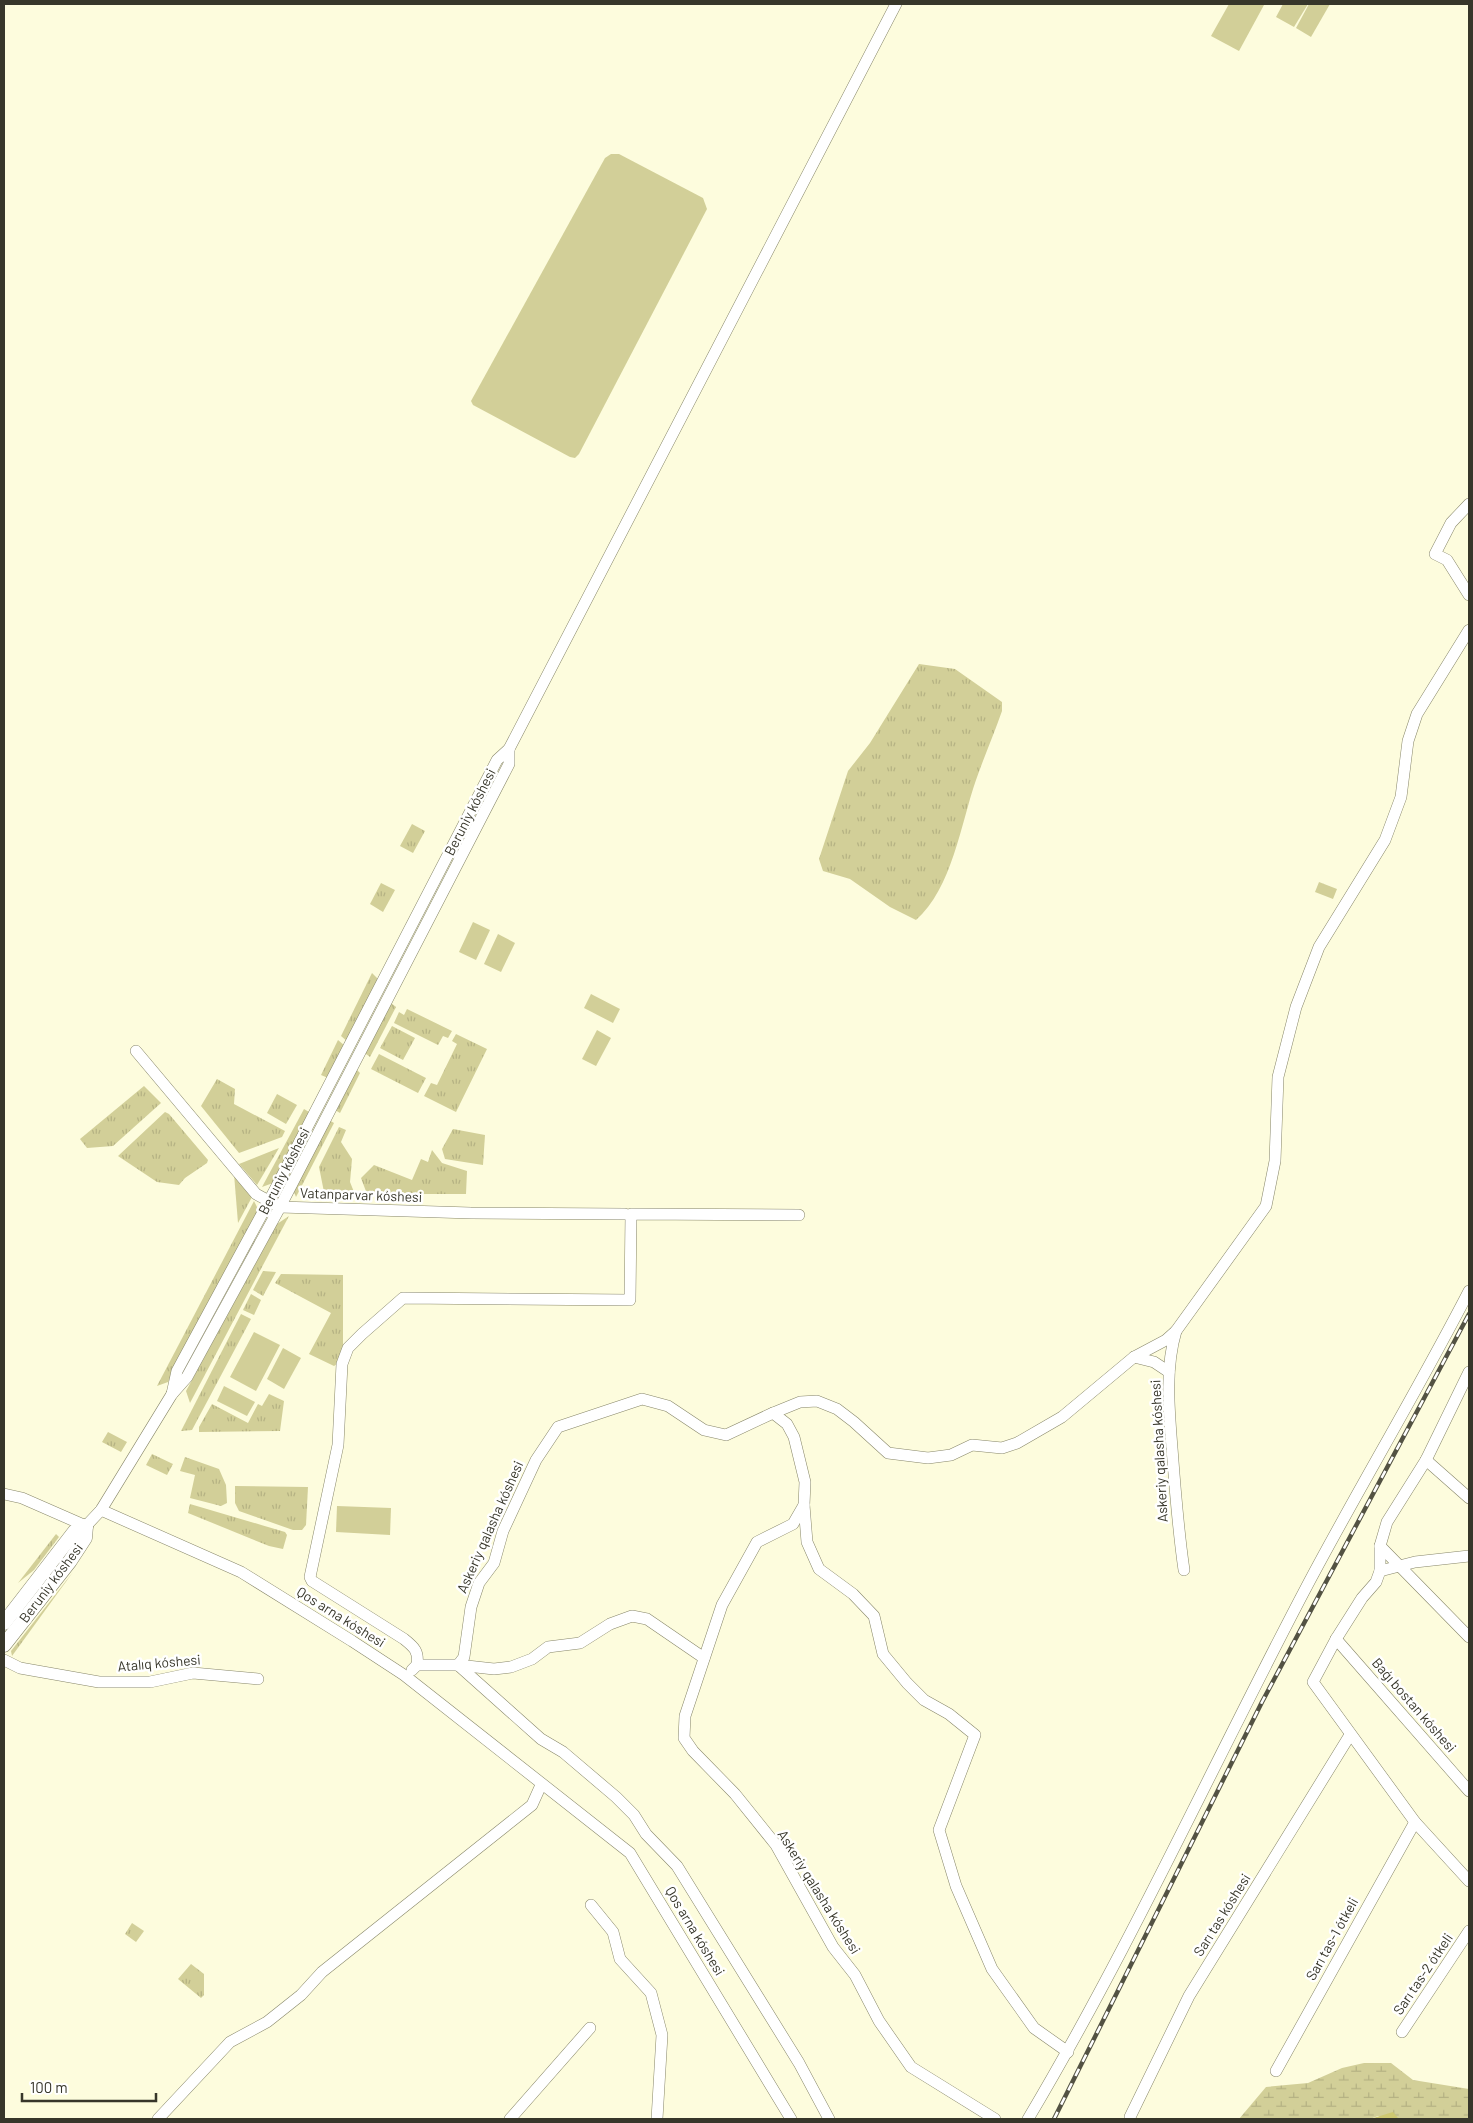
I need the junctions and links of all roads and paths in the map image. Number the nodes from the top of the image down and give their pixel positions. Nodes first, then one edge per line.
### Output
1 (896, 4) edge
2 (1469, 504) edge
3 (1469, 595) edge
4 (1469, 630) edge
5 (509, 749) junction
6 (432, 886) junction
7 (443, 891) junction
8 (136, 1051) dead end
9 (269, 1201) junction
10 (280, 1207) junction
11 (628, 1214) junction
12 (799, 1215) dead end
13 (1469, 1291) edge
14 (1176, 1331) junction
15 (1134, 1357) junction
16 (1170, 1372) junction
17 (1469, 1372) edge
18 (172, 1394) junction
19 (773, 1413) junction
20 (1426, 1460) junction
21 (4, 1494) edge
22 (1469, 1498) edge
23 (804, 1505) junction
24 (101, 1510) junction
25 (86, 1526) junction
26 (1380, 1546) junction
27 (1469, 1556) edge
28 (1398, 1566) junction
29 (1184, 1570) dead end
30 (1380, 1571) junction
31 (4, 1623) edge
32 (1469, 1637) edge
33 (1336, 1639) junction
34 (4, 1645) edge
35 (704, 1658) junction
36 (4, 1660) edge
37 (417, 1664) junction
38 (458, 1665) junction
39 (404, 1675) junction
40 (258, 1679) dead end
41 (1350, 1735) junction
42 (542, 1785) junction
43 (1469, 1791) edge
44 (1415, 1822) junction
45 (1469, 1881) edge
46 (591, 1905) dead end
47 (1469, 1931) edge
48 (590, 2028) dead end
49 (1402, 2032) dead end
50 (1068, 2052) junction
51 (1276, 2070) dead end
52 (1130, 2116) dead end
53 (158, 2119) edge
54 (510, 2119) edge
55 (657, 2119) edge
56 (791, 2119) edge
57 (829, 2119) edge
58 (995, 2119) edge
59 (1028, 2119) edge

1 - 5 street
2 - 3 street
4 - 14 street, Askeriy qalasha kóshesi
5 - 6 street, Beruniy kóshesi
5 - 7 street, Beruniy kóshesi
6 - 7 street
6 - 9 street, Beruniy kóshesi
7 - 10 street, Beruniy kóshesi
8 - 9 street, Vatanparvar kóshesi
9 - 10 street, Vatanparvar kóshesi
9 - 18 street, Beruniy kóshesi
10 - 11 street, Vatanparvar kóshesi
10 - 18 street, Beruniy kóshesi
11 - 12 street, Vatanparvar kóshesi
11 - 37 street
13 - 50 street
14 - 15 street, Askeriy qalasha kóshesi
14 - 16 street, Askeriy qalasha kóshesi
15 - 16 street
15 - 19 street, Askeriy qalasha kóshesi
16 - 29 street, Askeriy qalasha kóshesi
17 - 20 street
18 - 24 street
19 - 23 street
19 - 38 street, Askeriy qalasha kóshesi
20 - 22 street
20 - 26 street
21 - 25 street
23 - 35 street, Askeriy qalasha kóshesi
23 - 50 street
24 - 25 street
24 - 39 street, Qos arna kóshesi
25 - 31 street, Beruniy kóshesi
25 - 34 street, Beruniy kóshesi
26 - 28 street
26 - 30 street
27 - 28 street
28 - 30 street
28 - 32 street
30 - 33 street
33 - 41 street
33 - 43 street, Baǵı bostan kóshesi
35 - 38 street
35 - 58 street, Askeriy qalasha kóshesi
36 - 40 street, Atalıq kóshesi
37 - 38 street
37 - 39 street
38 - 57 street
39 - 42 street, Qos arna kóshesi
41 - 44 street
41 - 52 street, Sarı tas kóshesi
42 - 53 street
42 - 56 street, Qos arna kóshesi
44 - 45 street
44 - 51 street, Sarı tas-1 ótkeli
46 - 55 street
47 - 49 street, Sarı tas-2 ótkeli
48 - 54 street
50 - 59 street

